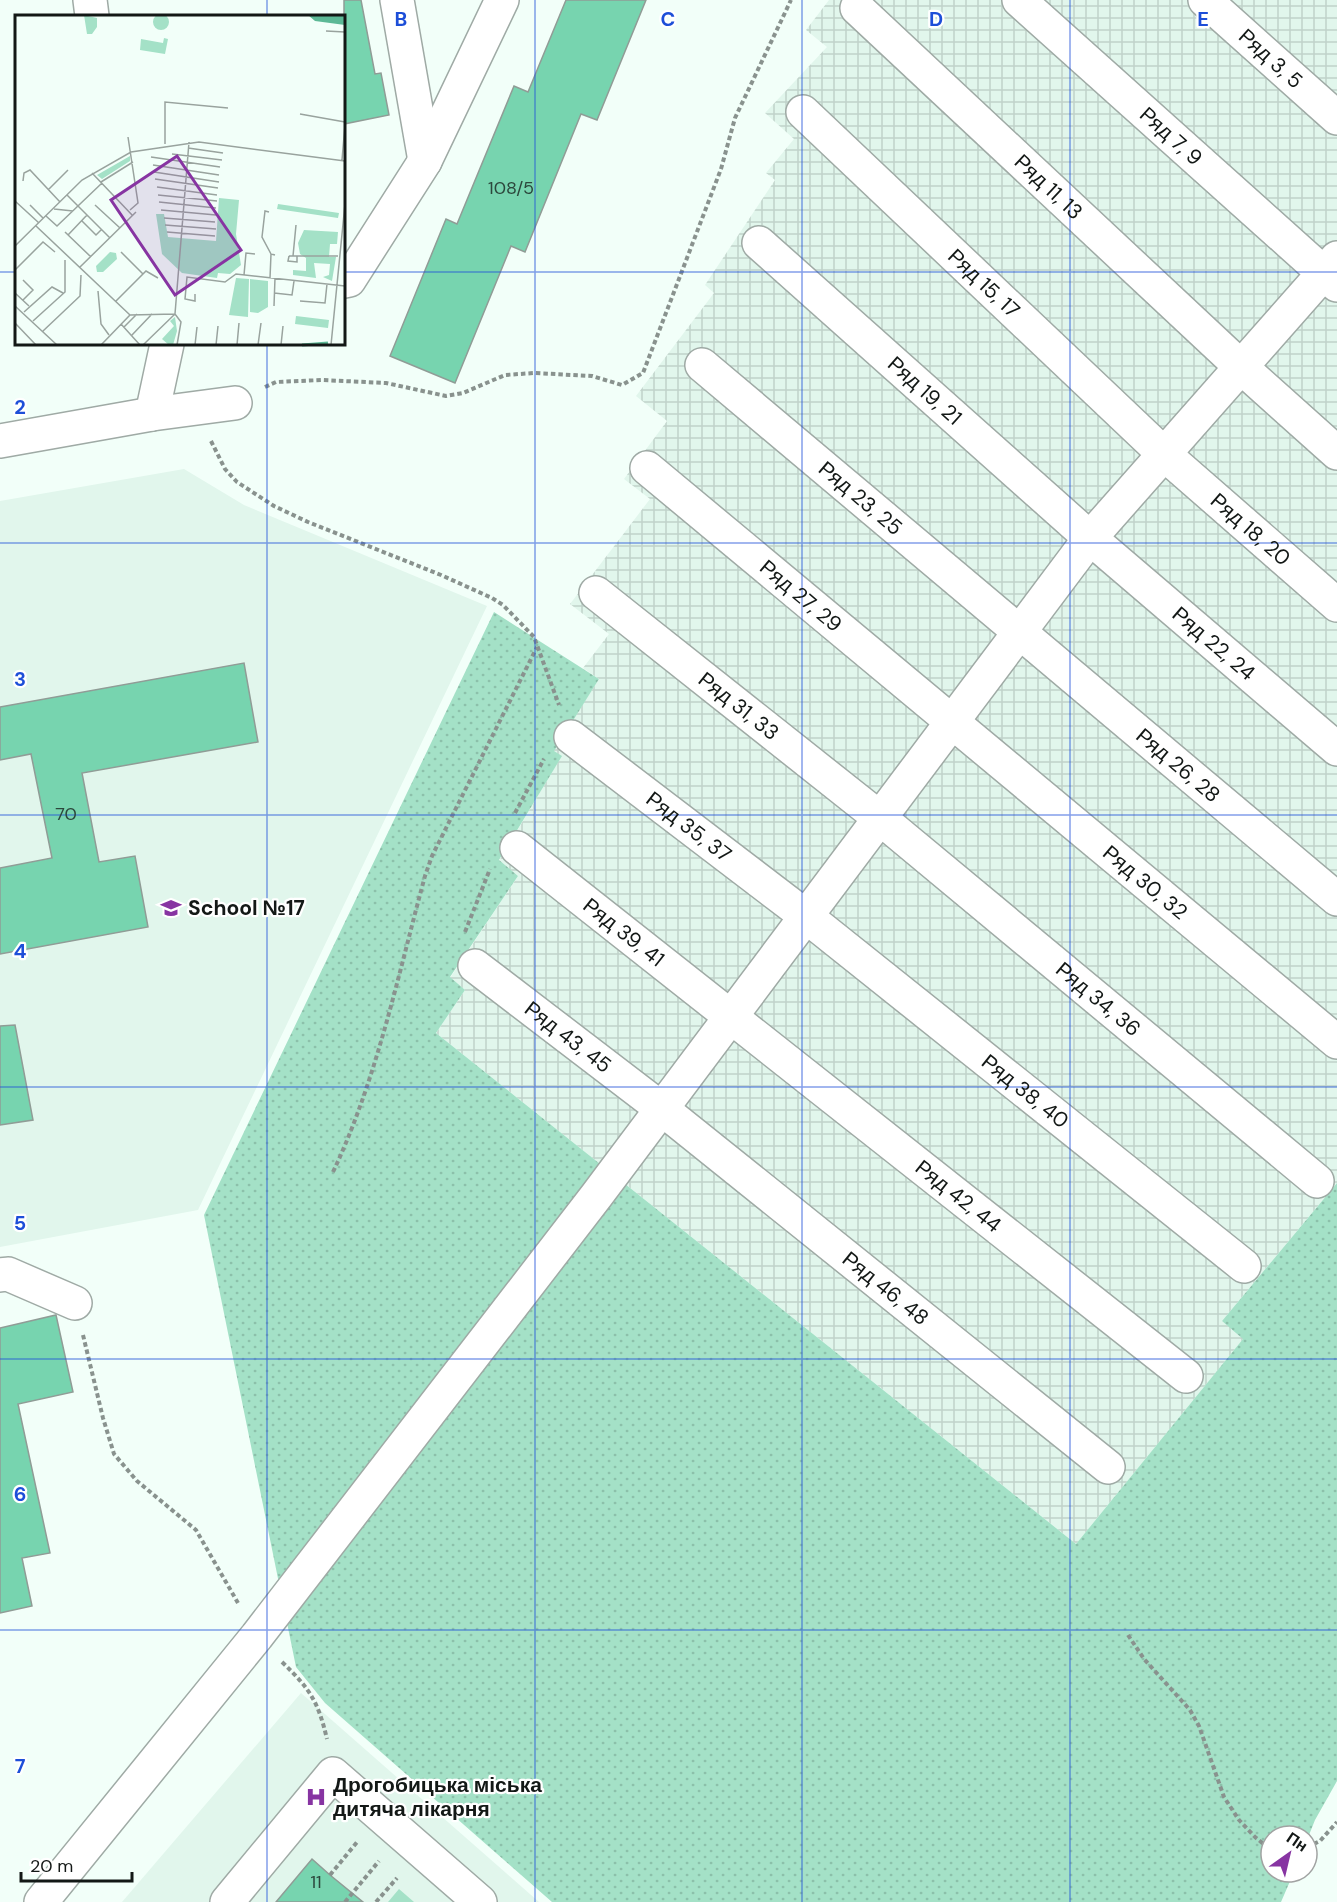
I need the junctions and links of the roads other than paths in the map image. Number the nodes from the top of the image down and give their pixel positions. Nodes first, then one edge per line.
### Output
1 (90, 0) edge
2 (397, 0) edge
3 (502, 0) edge
4 (1018, 0) edge
5 (1204, 0) edge
6 (857, 8) dead end
7 (93, 15) edge
8 (803, 112) dead end
9 (1337, 118) edge
10 (425, 161) junction
11 (759, 243) dead end
12 (1333, 272) edge
13 (345, 281) edge
14 (167, 345) edge
15 (702, 365) dead end
16 (1241, 367) junction
17 (235, 402) road end
18 (152, 414) junction
19 (0, 441) edge
20 (1337, 453) edge
21 (1164, 454) junction
22 (647, 468) dead end
23 (1090, 538) junction
24 (596, 593) dead end
25 (1337, 605) edge
26 (1020, 632) junction
27 (953, 722) junction
28 (571, 737) road end
29 (1337, 749) edge
30 (881, 819) junction
31 (517, 848) dead end
32 (1337, 899) edge
33 (807, 917) junction
34 (475, 966) dead end
35 (732, 1016) junction
36 (1337, 1042) edge
37 (662, 1109) junction
38 (1317, 1180) dead end
39 (1244, 1266) dead end
40 (0, 1275) edge
41 (75, 1303) road end
42 (1186, 1376) dead end
43 (1108, 1467) dead end
44 (41, 1902) edge
45 (227, 1902) edge
46 (480, 1902) edge

1 - 7 lane
2 - 10 lane
3 - 10 lane
4 - 12 lane, Ряд 7, 9
5 - 9 lane, Ряд 3, 5
6 - 16 lane, Ряд 11, 13
8 - 21 lane, Ряд 15, 17
10 - 13 lane
11 - 23 lane, Ряд 19, 21
12 - 16 lane
14 - 18 lane
15 - 26 lane, Ряд 23, 25
16 - 20 lane, Ряд 11, 13
16 - 21 lane
17 - 18 lane
18 - 19 lane
21 - 23 lane
21 - 25 lane, Ряд 18, 20
22 - 27 lane, Ряд 27, 29
23 - 26 lane
23 - 29 lane, Ряд 22, 24
24 - 30 lane, Ряд 31, 33
26 - 27 lane
26 - 32 lane, Ряд 26, 28
27 - 30 lane
27 - 36 lane, Ряд 30, 32
28 - 33 lane, Ряд 35, 37
30 - 33 lane
30 - 38 lane, Ряд 34, 36
31 - 35 lane, Ряд 39, 41
33 - 35 lane
33 - 39 lane, Ряд 38, 40
34 - 37 lane, Ряд 43, 45
35 - 37 lane
35 - 42 lane, Ряд 42, 44
37 - 43 lane, Ряд 46, 48
37 - 44 lane
40 - 41 lane
45 - 46 lane

